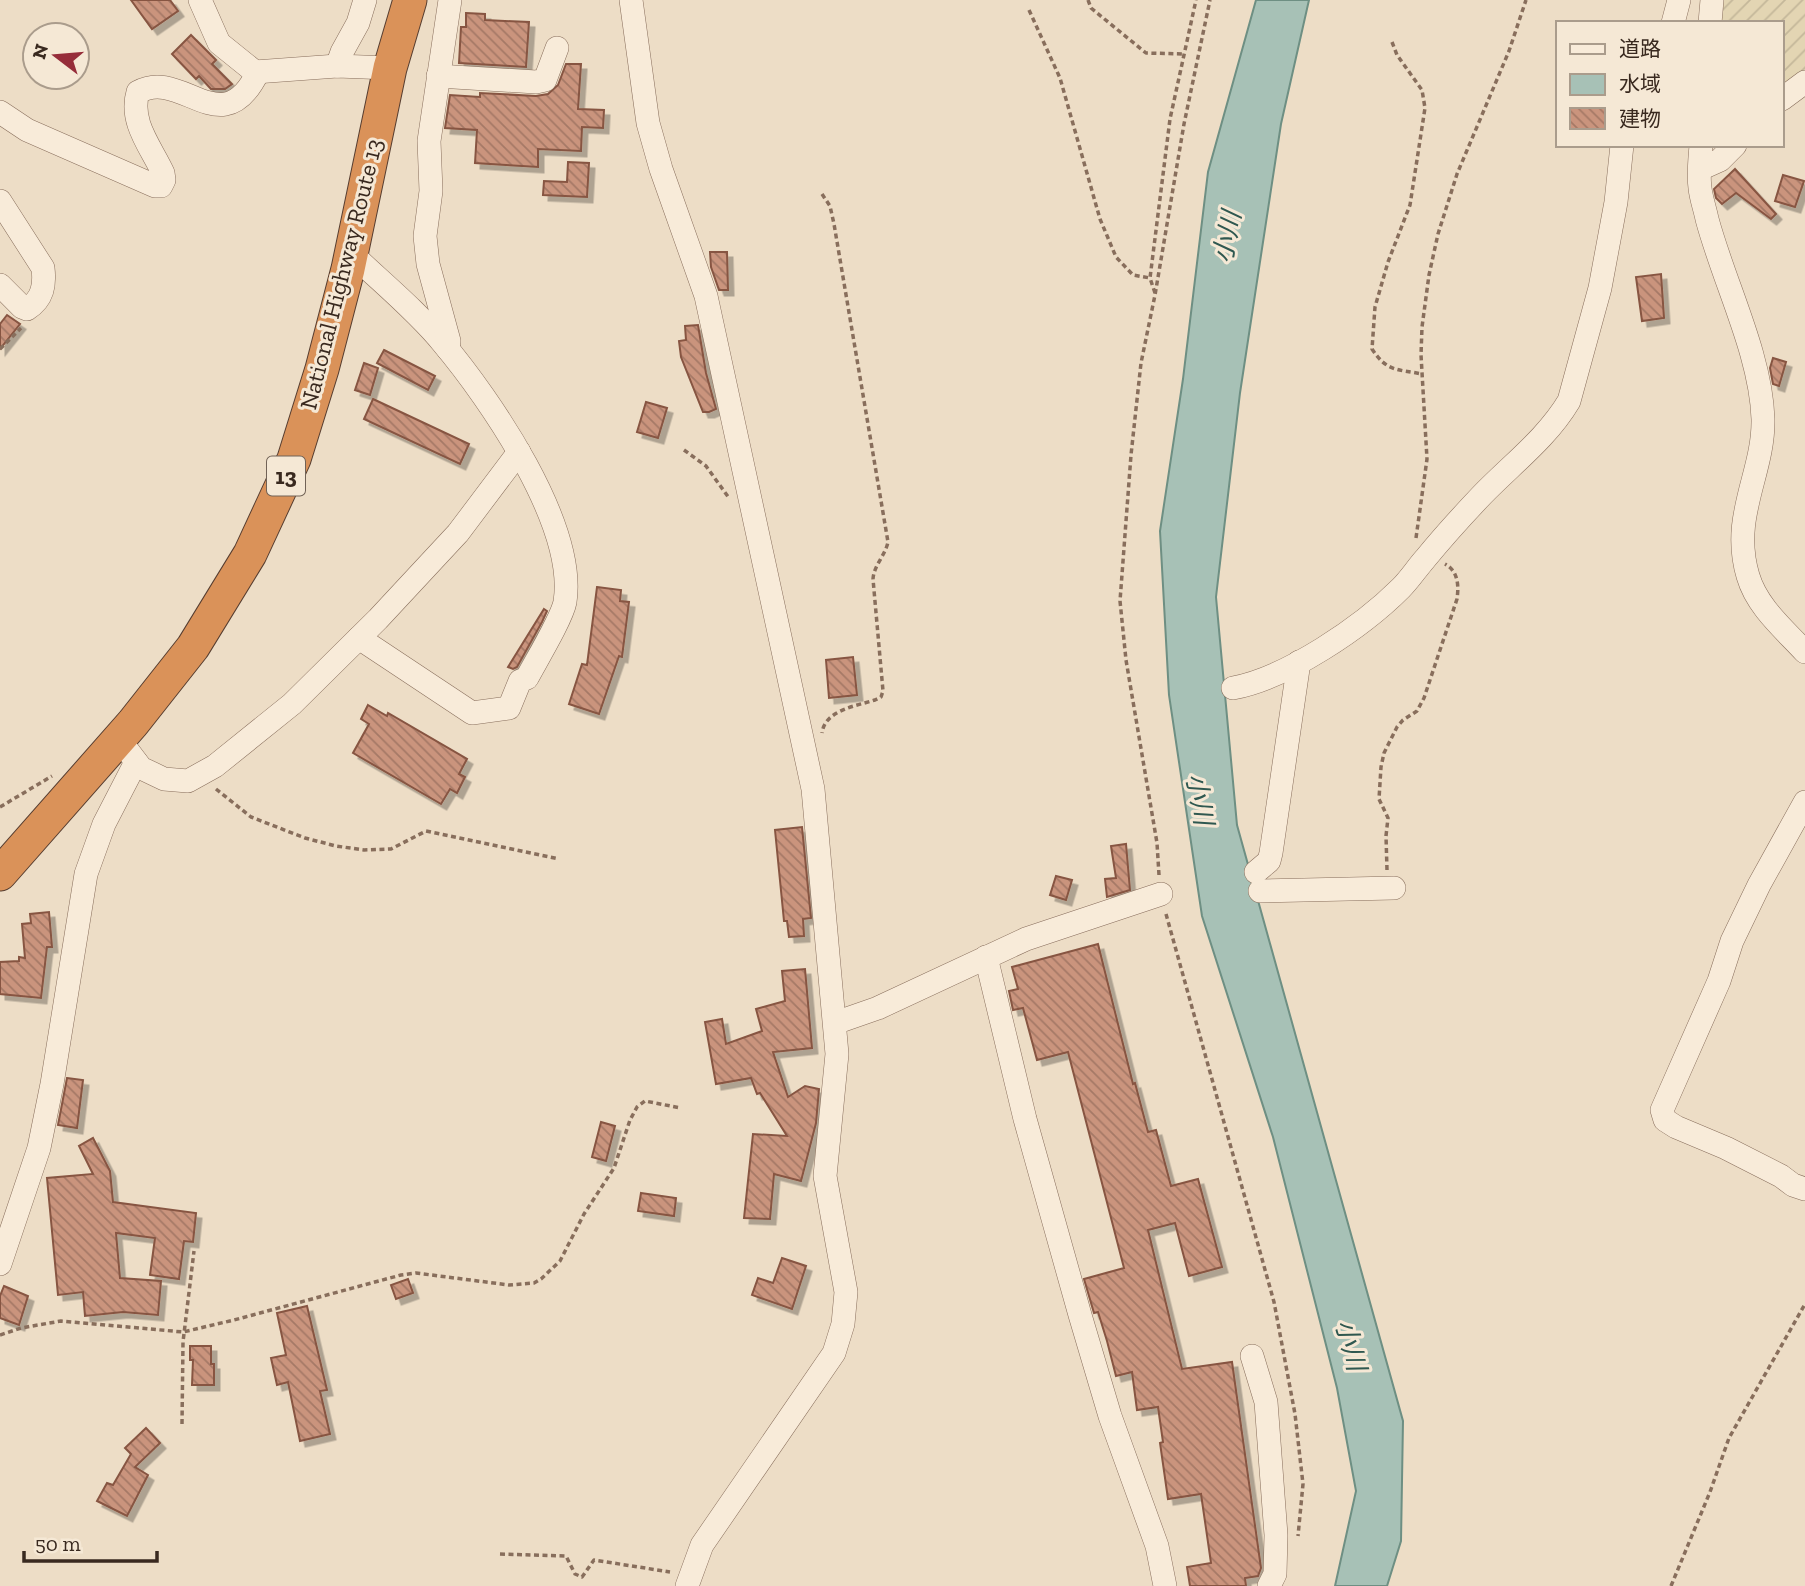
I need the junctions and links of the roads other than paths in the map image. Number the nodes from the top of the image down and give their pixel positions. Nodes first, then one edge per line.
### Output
1 (200, 0) edge
2 (365, 0) edge
3 (410, 0) edge
4 (450, 0) edge
5 (631, 0) edge
6 (1679, 0) edge
7 (1712, 0) edge
8 (1674, 21) edge
9 (1710, 21) edge
10 (557, 48) dead end
11 (337, 66) junction
12 (390, 68) junction
13 (258, 72) junction
14 (438, 76) junction
15 (1805, 82) edge
16 (1784, 98) edge
17 (0, 112) edge
18 (1622, 147) edge
19 (1701, 147) edge
20 (1733, 147) edge
21 (1700, 169) junction
22 (0, 201) edge
23 (351, 253) junction
24 (0, 285) edge
25 (448, 349) junction
26 (519, 452) junction
27 (359, 638) junction
28 (1805, 652) edge
29 (1299, 662) junction
30 (1233, 688) dead end
31 (127, 751) junction
32 (1805, 802) edge
33 (0, 874) edge
34 (1394, 888) road end
35 (1161, 894) road end
36 (986, 957) junction
37 (835, 1023) junction
38 (1805, 1189) edge
39 (0, 1264) edge
40 (1252, 1356) dead end
41 (688, 1581) edge
42 (1165, 1586) edge
43 (1269, 1586) edge

1 - 13 street
2 - 11 street
3 - 12 highway, National Highway Route 13 / 13
4 - 14 street
5 - 37 street
6 - 8 street
7 - 9 street
10 - 14 street
11 - 12 street
11 - 13 street
12 - 23 highway, National Highway Route 13 / 13
13 - 17 street
14 - 25 street
15 - 16 street
18 - 29 street
19 - 21 street
20 - 21 street
21 - 28 street
22 - 24 street
23 - 25 street
23 - 31 highway, National Highway Route 13 / 13
25 - 26 street
26 - 27 street
26 - 27 street
27 - 31 street
29 - 30 street
29 - 34 street
31 - 33 highway, National Highway Route 13 / 13
31 - 39 street
32 - 38 street
35 - 36 street
36 - 37 street
36 - 42 street
37 - 41 street
40 - 43 street

